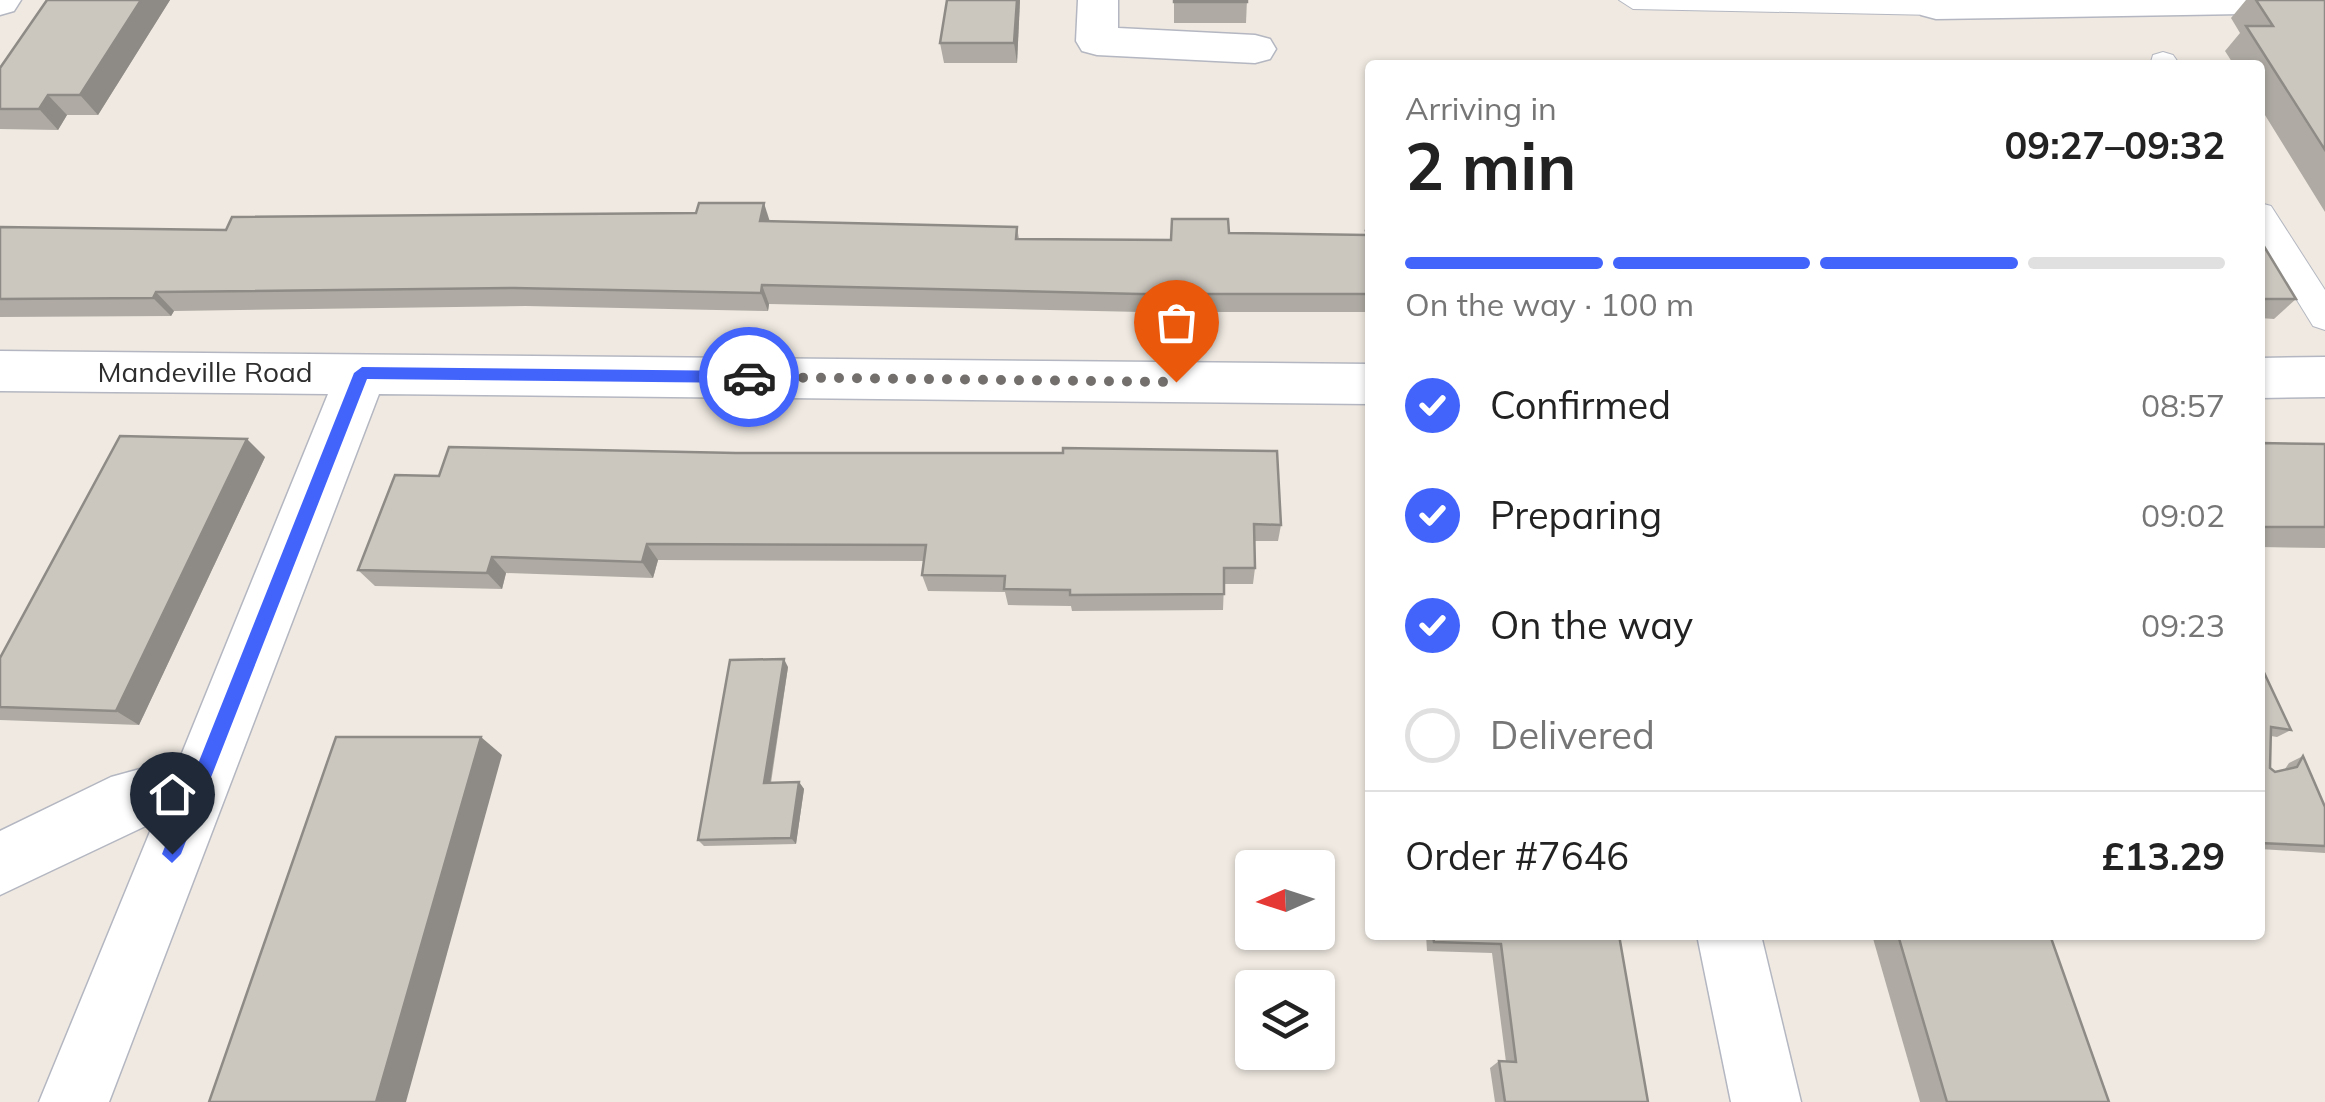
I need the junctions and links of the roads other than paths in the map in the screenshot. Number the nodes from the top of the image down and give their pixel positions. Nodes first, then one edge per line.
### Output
1 (1098, 0) edge
2 (1633, 0) edge
3 (2310, 0) edge
4 (1936, 6) joint
5 (1256, 49) dead end
6 (2265, 222) edge
7 (2325, 317) edge
8 (0, 370) edge
9 (362, 373) junction
10 (2265, 378) edge
11 (2325, 378) edge
12 (1365, 384) edge
13 (200, 782) junction
14 (0, 864) edge
15 (1730, 940) edge
16 (74, 1102) edge
17 (1766, 1102) edge

1 - 5 street
2 - 4 lane
3 - 4 street
6 - 7 lane
8 - 9 street, Mandeville Road
9 - 12 street, Mandeville Road
9 - 13 street
10 - 11 street
13 - 14 street
13 - 16 street
15 - 17 street

